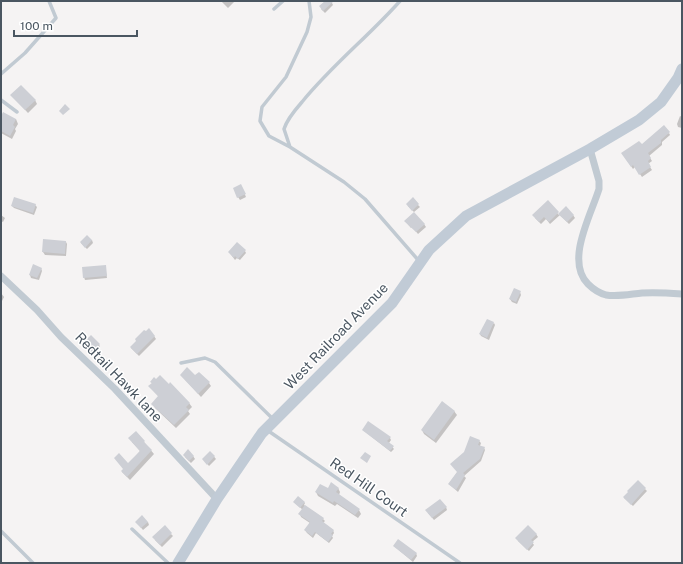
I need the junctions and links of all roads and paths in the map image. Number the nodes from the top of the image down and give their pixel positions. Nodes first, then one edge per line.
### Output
1 (49, 1) edge
2 (283, 1) edge
3 (309, 1) edge
4 (400, 1) edge
5 (274, 9) dead end
6 (682, 69) edge
7 (1, 74) edge
8 (1, 100) edge
9 (17, 112) dead end
10 (290, 147) junction
11 (590, 149) junction
12 (420, 262) junction
13 (1, 276) edge
14 (682, 294) edge
15 (181, 363) dead end
16 (274, 421) junction
17 (266, 430) junction
18 (217, 499) junction
19 (132, 529) dead end
20 (1, 531) edge
21 (33, 563) edge
22 (168, 563) edge
23 (178, 563) edge
24 (460, 563) edge

1 - 7 lane
2 - 5 lane
3 - 10 lane
4 - 10 lane
6 - 11 main road, West Railroad Avenue
8 - 9 lane
10 - 12 lane
11 - 12 main road, West Railroad Avenue
11 - 14 street
12 - 16 main road, West Railroad Avenue
13 - 18 street, Redtail Hawk lane
15 - 16 lane
16 - 17 main road, West Railroad Avenue
17 - 18 main road, West Railroad Avenue
17 - 24 lane, Red Hill Court
18 - 23 main road, West Railroad Avenue
19 - 22 lane
20 - 21 lane

